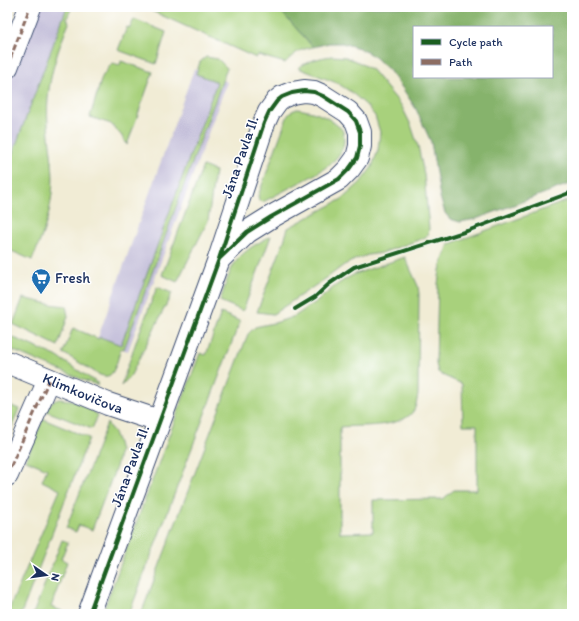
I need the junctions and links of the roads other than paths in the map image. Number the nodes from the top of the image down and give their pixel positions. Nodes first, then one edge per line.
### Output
1 (30, 7) edge
2 (7, 67) edge
3 (219, 259) junction
4 (7, 362) edge
5 (49, 380) junction
6 (159, 421) junction
7 (7, 475) edge
8 (89, 614) edge

1 - 2 street
3 - 3 street, Jána Pavla II.
3 - 6 street, Jána Pavla II.
4 - 5 street, Klimkovičova
5 - 6 street, Klimkovičova
5 - 7 street
6 - 8 street, Jána Pavla II.

